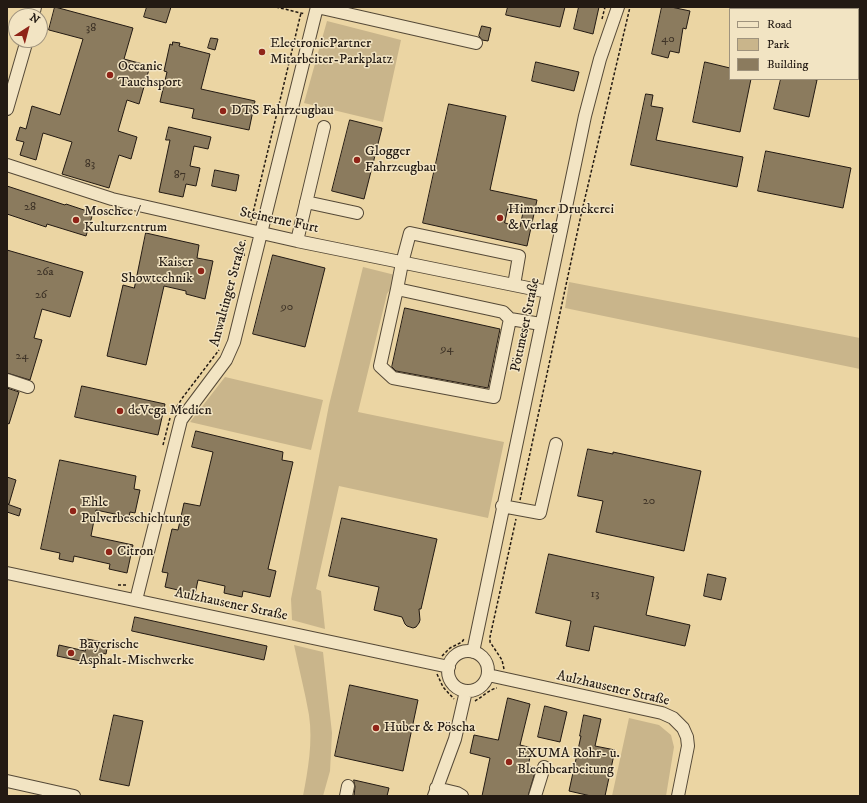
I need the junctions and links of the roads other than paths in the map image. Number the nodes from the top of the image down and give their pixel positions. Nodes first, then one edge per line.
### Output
1 (317, 7) edge
2 (618, 7) edge
3 (476, 43) dead end
4 (24, 48) edge
5 (7, 109) edge
6 (324, 127) dead end
7 (7, 164) edge
8 (306, 202) junction
9 (357, 213) dead end
10 (261, 232) junction
11 (297, 241) junction
12 (402, 263) junction
13 (514, 285) junction
14 (397, 289) junction
15 (548, 292) junction
16 (510, 319) junction
17 (541, 324) junction
18 (7, 380) edge
19 (28, 387) dead end
20 (556, 444) dead end
21 (502, 506) junction
22 (7, 573) edge
23 (131, 599) junction
24 (473, 652) junction
25 (449, 667) junction
26 (488, 676) junction
27 (466, 691) junction
28 (544, 767) dead end
29 (7, 781) edge
30 (435, 792) edge
31 (74, 796) edge
32 (462, 796) edge
33 (535, 796) edge
34 (678, 796) edge

1 - 3 street
1 - 10 street, Anwaltinger Straße
2 - 15 street, Pöttmeser Straße
4 - 5 street
6 - 8 street
7 - 10 street, Steinerne Furt
8 - 9 street
8 - 11 street
10 - 11 street, Steinerne Furt
10 - 23 street, Anwaltinger Straße
11 - 12 street, Steinerne Furt
12 - 13 street, Steinerne Furt
12 - 13 street
12 - 14 street
13 - 15 street, Steinerne Furt
14 - 16 street
14 - 16 street
15 - 17 street, Pöttmeser Straße
16 - 17 street
17 - 21 street, Pöttmeser Straße
18 - 19 street
20 - 21 street
21 - 24 street, Pöttmeser Straße
22 - 23 street, Aulzhausener Straße
23 - 25 street, Aulzhausener Straße
24 - 25 street
24 - 26 street
25 - 27 street
26 - 27 street
26 - 34 street, Aulzhausener Straße
27 - 30 street
28 - 33 street
29 - 31 street
30 - 32 street

